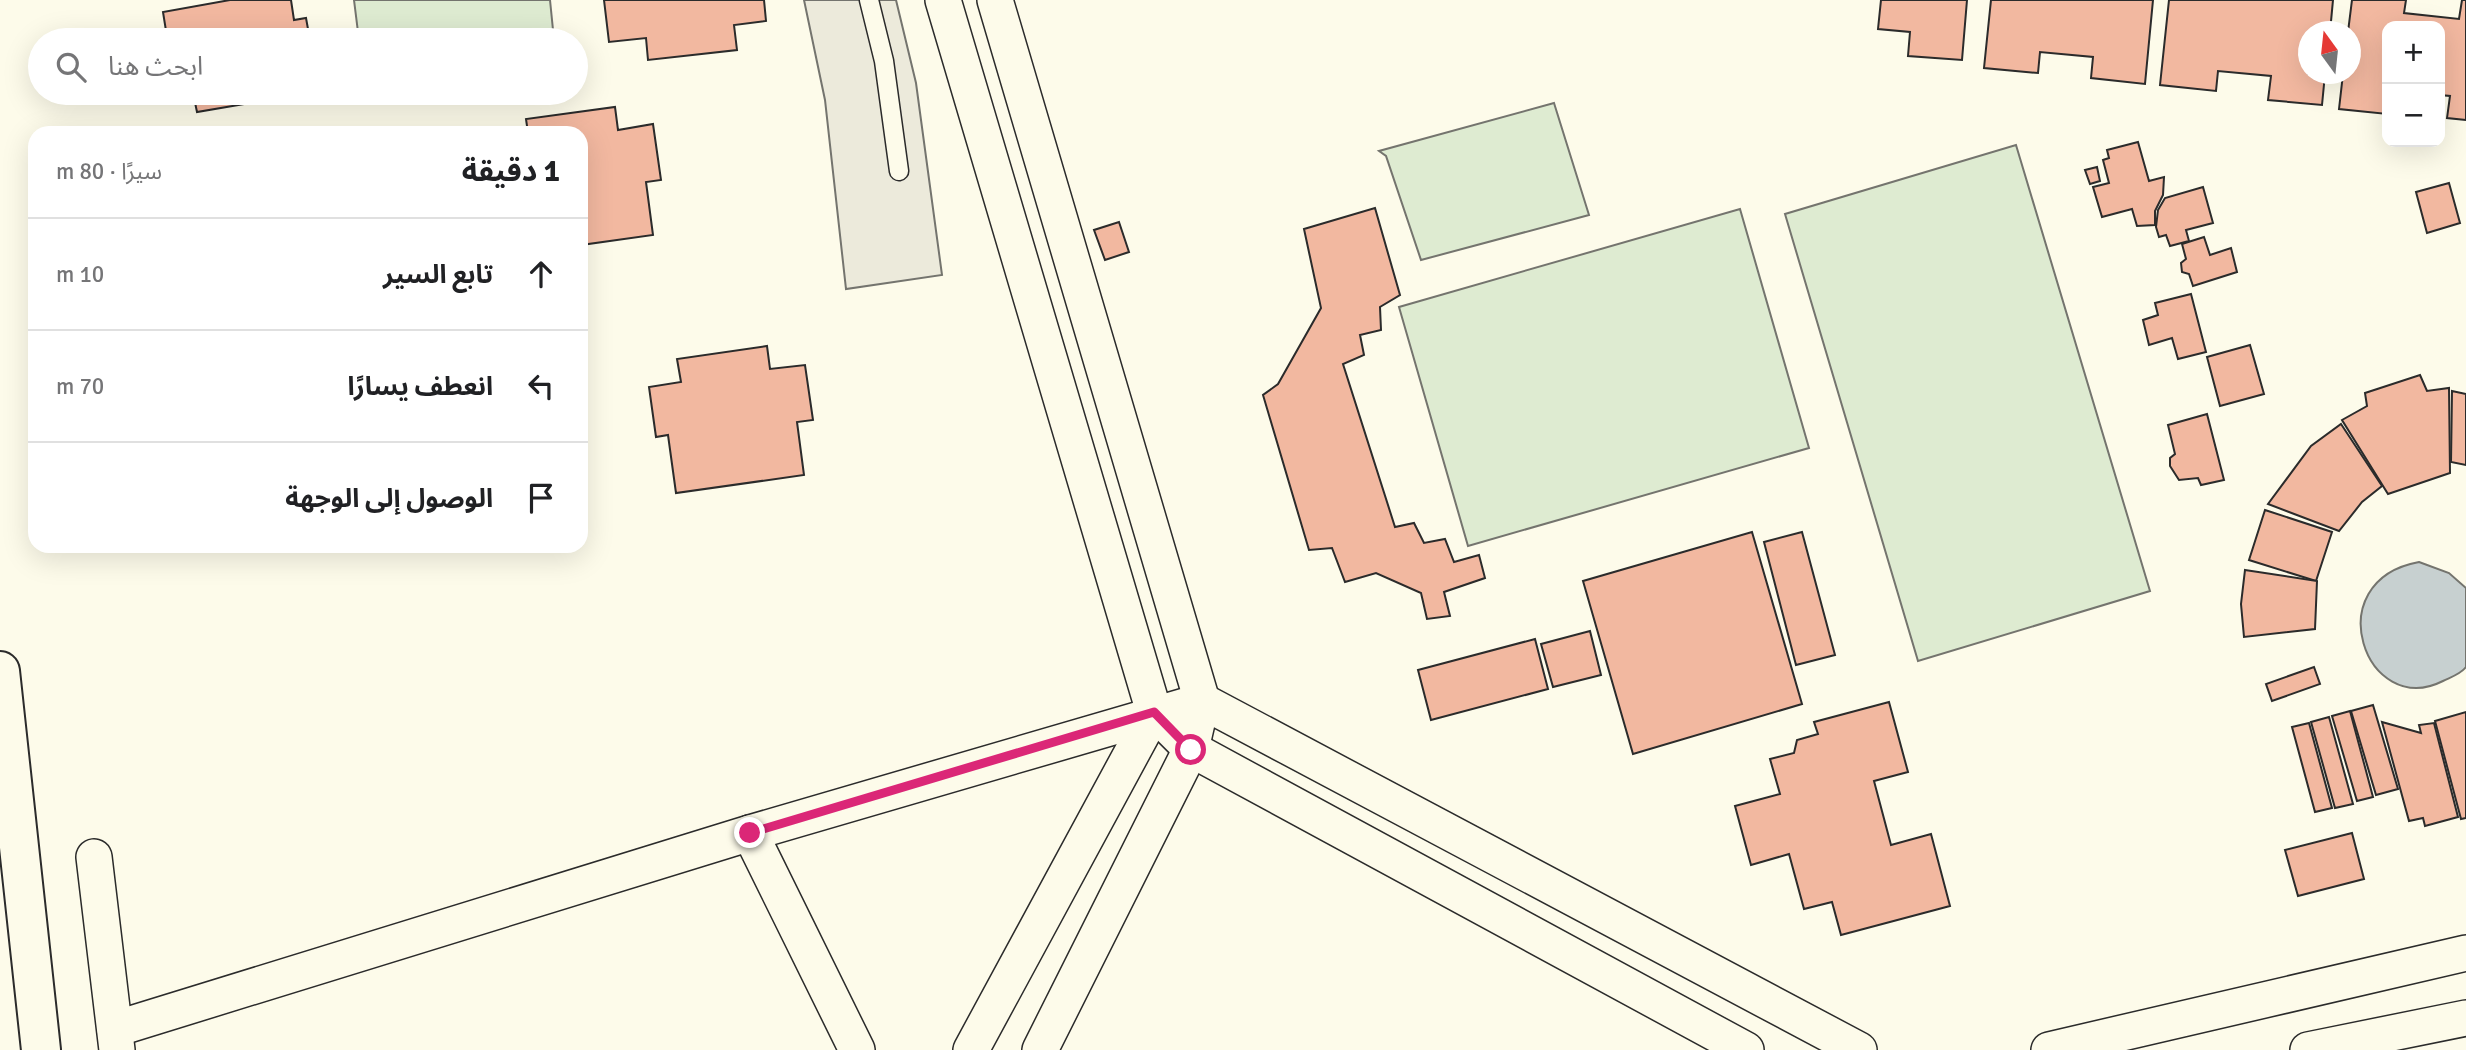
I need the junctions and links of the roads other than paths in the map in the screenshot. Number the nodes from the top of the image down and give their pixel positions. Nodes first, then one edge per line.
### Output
1 (869, 0) edge
2 (943, 0) edge
3 (995, 0) edge
4 (899, 171) dead end
5 (0, 671) edge
6 (1202, 701) junction
7 (1154, 712) junction
8 (1191, 750) junction
9 (750, 833) junction
10 (94, 857) dead end
11 (2466, 954) edge
12 (2466, 1018) edge
13 (116, 1040) edge
14 (41, 1050) edge
15 (857, 1050) edge
16 (971, 1050) edge
17 (1040, 1050) edge
18 (1746, 1050) edge
19 (1858, 1050) edge
20 (2049, 1050) edge
21 (2308, 1050) edge

1 - 4 lane
2 - 7 street
3 - 6 street
5 - 14 main road
6 - 7 street
6 - 8 street
6 - 19 street
7 - 8 street
7 - 9 street
7 - 16 street
8 - 17 street
8 - 18 street
9 - 13 street
9 - 15 street
10 - 13 street
11 - 20 street
12 - 21 street

